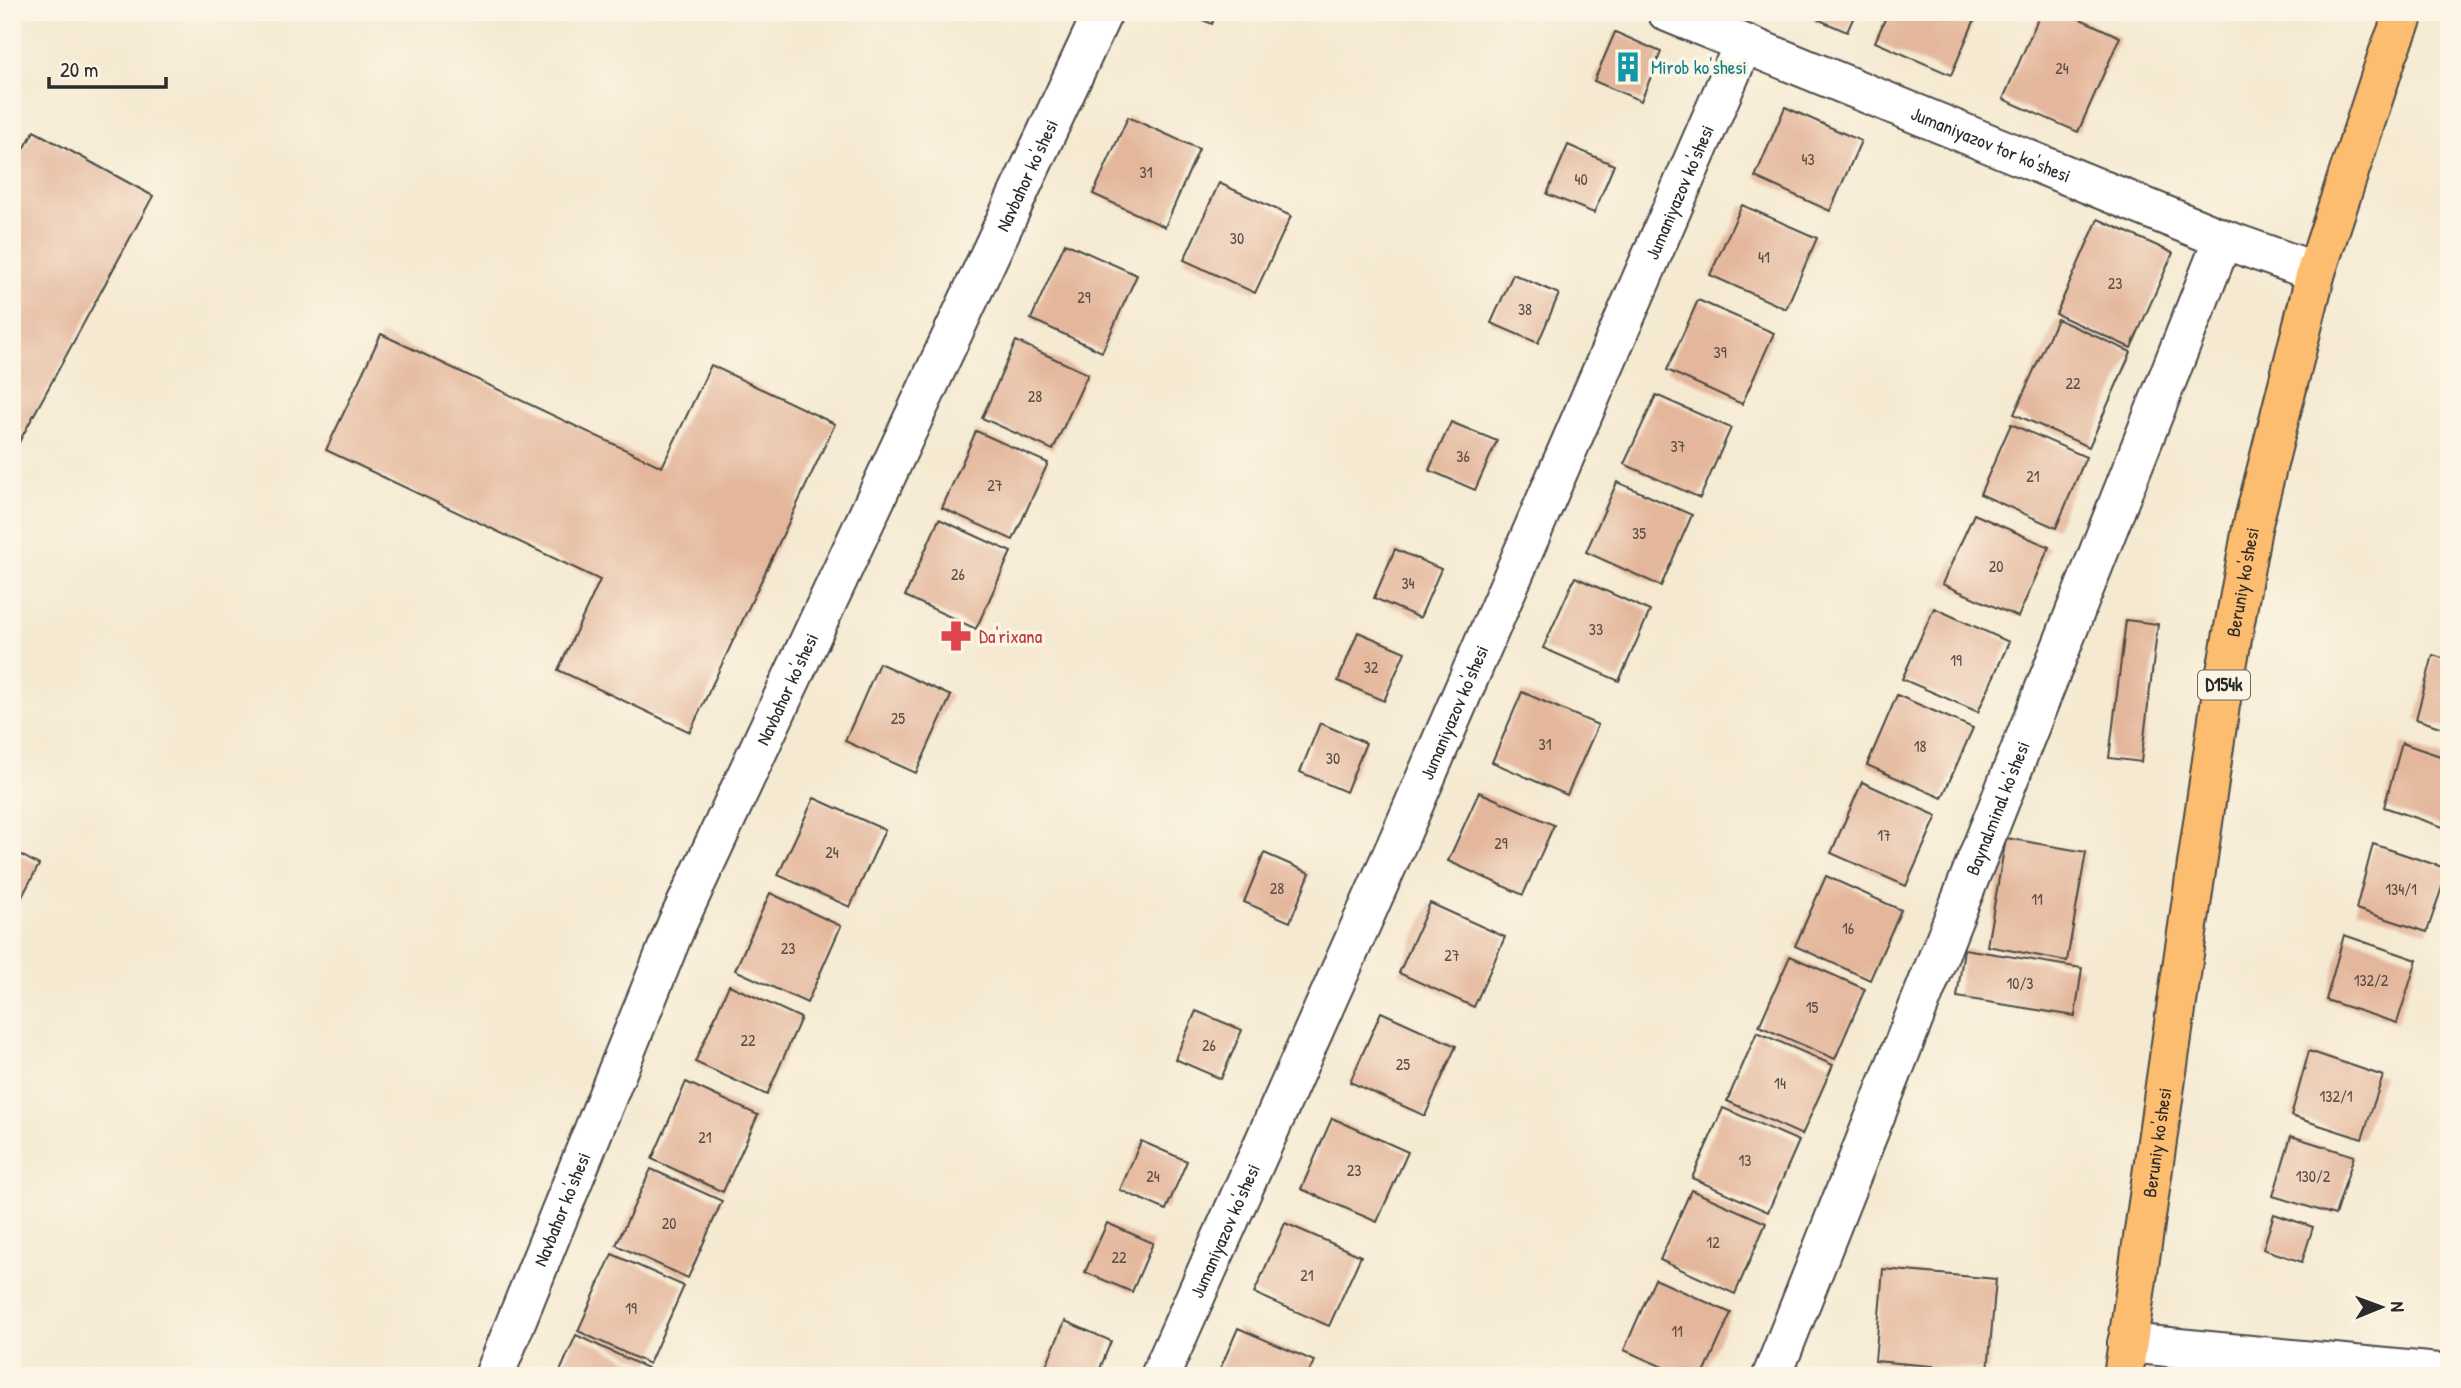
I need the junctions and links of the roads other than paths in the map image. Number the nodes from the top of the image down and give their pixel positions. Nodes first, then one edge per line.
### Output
1 (1103, 12) edge
2 (1667, 12) edge
3 (2405, 12) edge
4 (1743, 44) junction
5 (2223, 239) junction
6 (2316, 272) junction
7 (2125, 1359) edge
8 (2449, 1374) edge
9 (494, 1376) edge
10 (1160, 1376) edge
11 (1772, 1376) edge

1 - 9 street, Navbahor ko'shesi
2 - 4 street, Jumaniyazov tor ko'shesi
3 - 6 main road, Beruniy ko'shesi / D154k
4 - 5 street, Jumaniyazov tor ko'shesi
4 - 10 street, Jumaniyazov ko'shesi
5 - 6 street, Jumaniyazov tor ko'shesi
5 - 11 street, Baynalminal ko'shesi
6 - 7 main road, Beruniy ko'shesi / D154k
7 - 8 street

